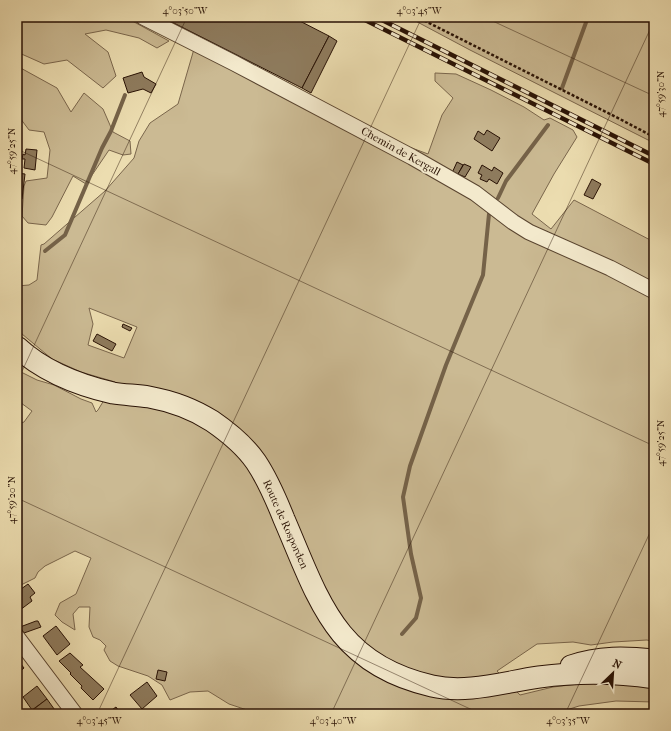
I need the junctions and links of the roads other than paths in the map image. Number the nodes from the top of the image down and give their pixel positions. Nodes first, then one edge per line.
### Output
1 (142, 17) edge
2 (654, 291) edge
3 (17, 347) edge
4 (17, 637) edge
5 (654, 660) edge
6 (541, 677) junction
7 (654, 678) edge
8 (75, 714) edge

1 - 2 street, Chemin de Kergall
3 - 6 main road, Route de Rosporden
4 - 8 street
5 - 6 main road, Route de Rosporden
6 - 7 main road, Route de Rosporden

